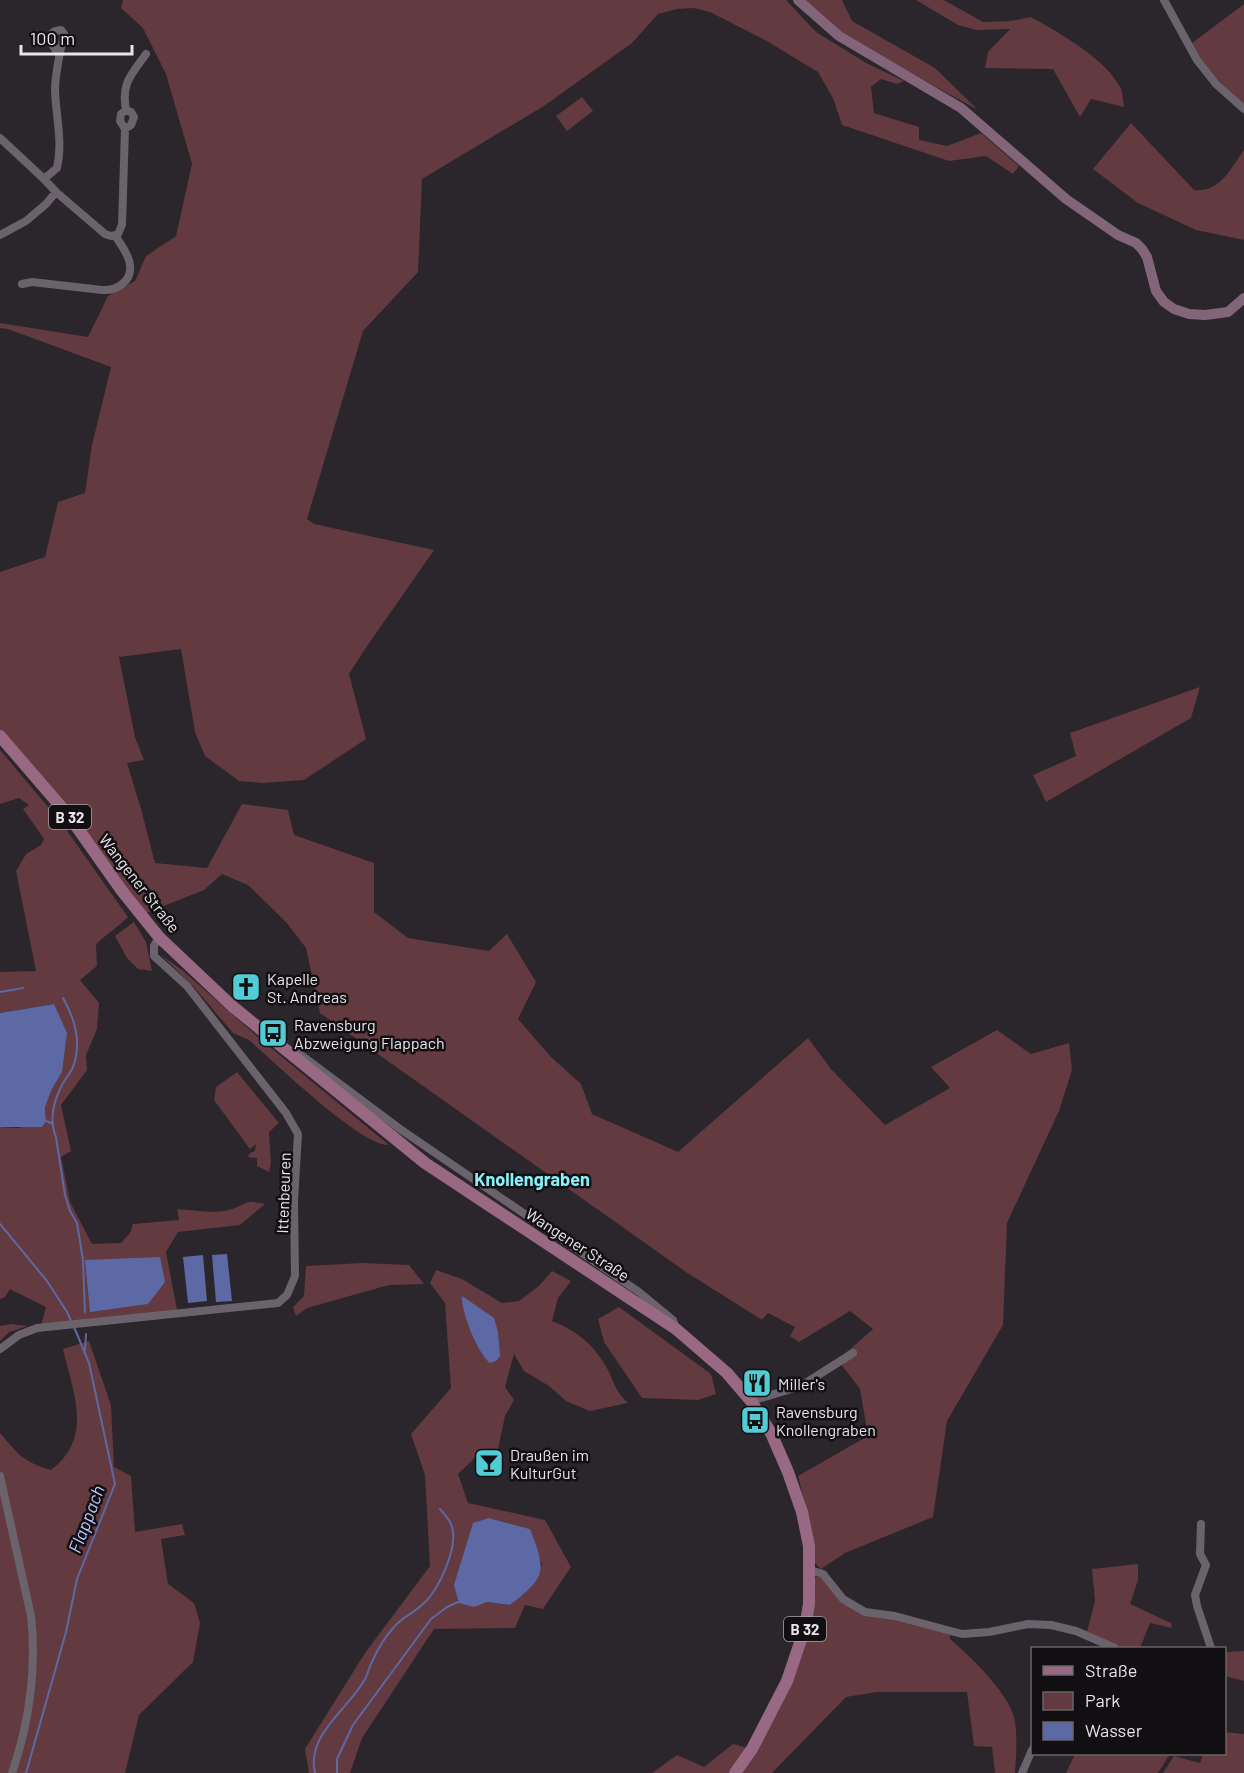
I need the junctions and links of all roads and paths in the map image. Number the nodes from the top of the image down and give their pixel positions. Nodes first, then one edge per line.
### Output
1 (798, 0) edge
2 (1164, 0) edge
3 (146, 54) dead end
4 (59, 55) dead end
5 (1244, 109) edge
6 (0, 138) edge
7 (44, 179) junction
8 (56, 192) junction
9 (0, 235) edge
10 (114, 236) junction
11 (22, 284) dead end
12 (1244, 298) edge
13 (0, 736) edge
14 (159, 937) junction
15 (0, 1349) edge
16 (853, 1353) dead end
17 (754, 1400) junction
18 (0, 1476) edge
19 (1201, 1524) dead end
20 (810, 1570) junction
21 (1110, 1647) edge
22 (1211, 1647) edge
23 (1031, 1752) edge
24 (12, 1773) edge
25 (735, 1773) edge
26 (1022, 1773) edge

1 - 12 street
2 - 5 street
3 - 10 street
4 - 7 street
6 - 7 street
7 - 8 street
8 - 9 street
8 - 10 street
10 - 11 street
13 - 14 main road, Wangener Straße / B 32
14 - 15 street, Ittenbeuren
14 - 17 main road, Wangener Straße / B 32
16 - 17 street
17 - 20 main road, Wangener Straße / B 32
18 - 24 street
19 - 22 street
20 - 21 street
20 - 25 main road, Wangener Straße / B 32
23 - 26 street

